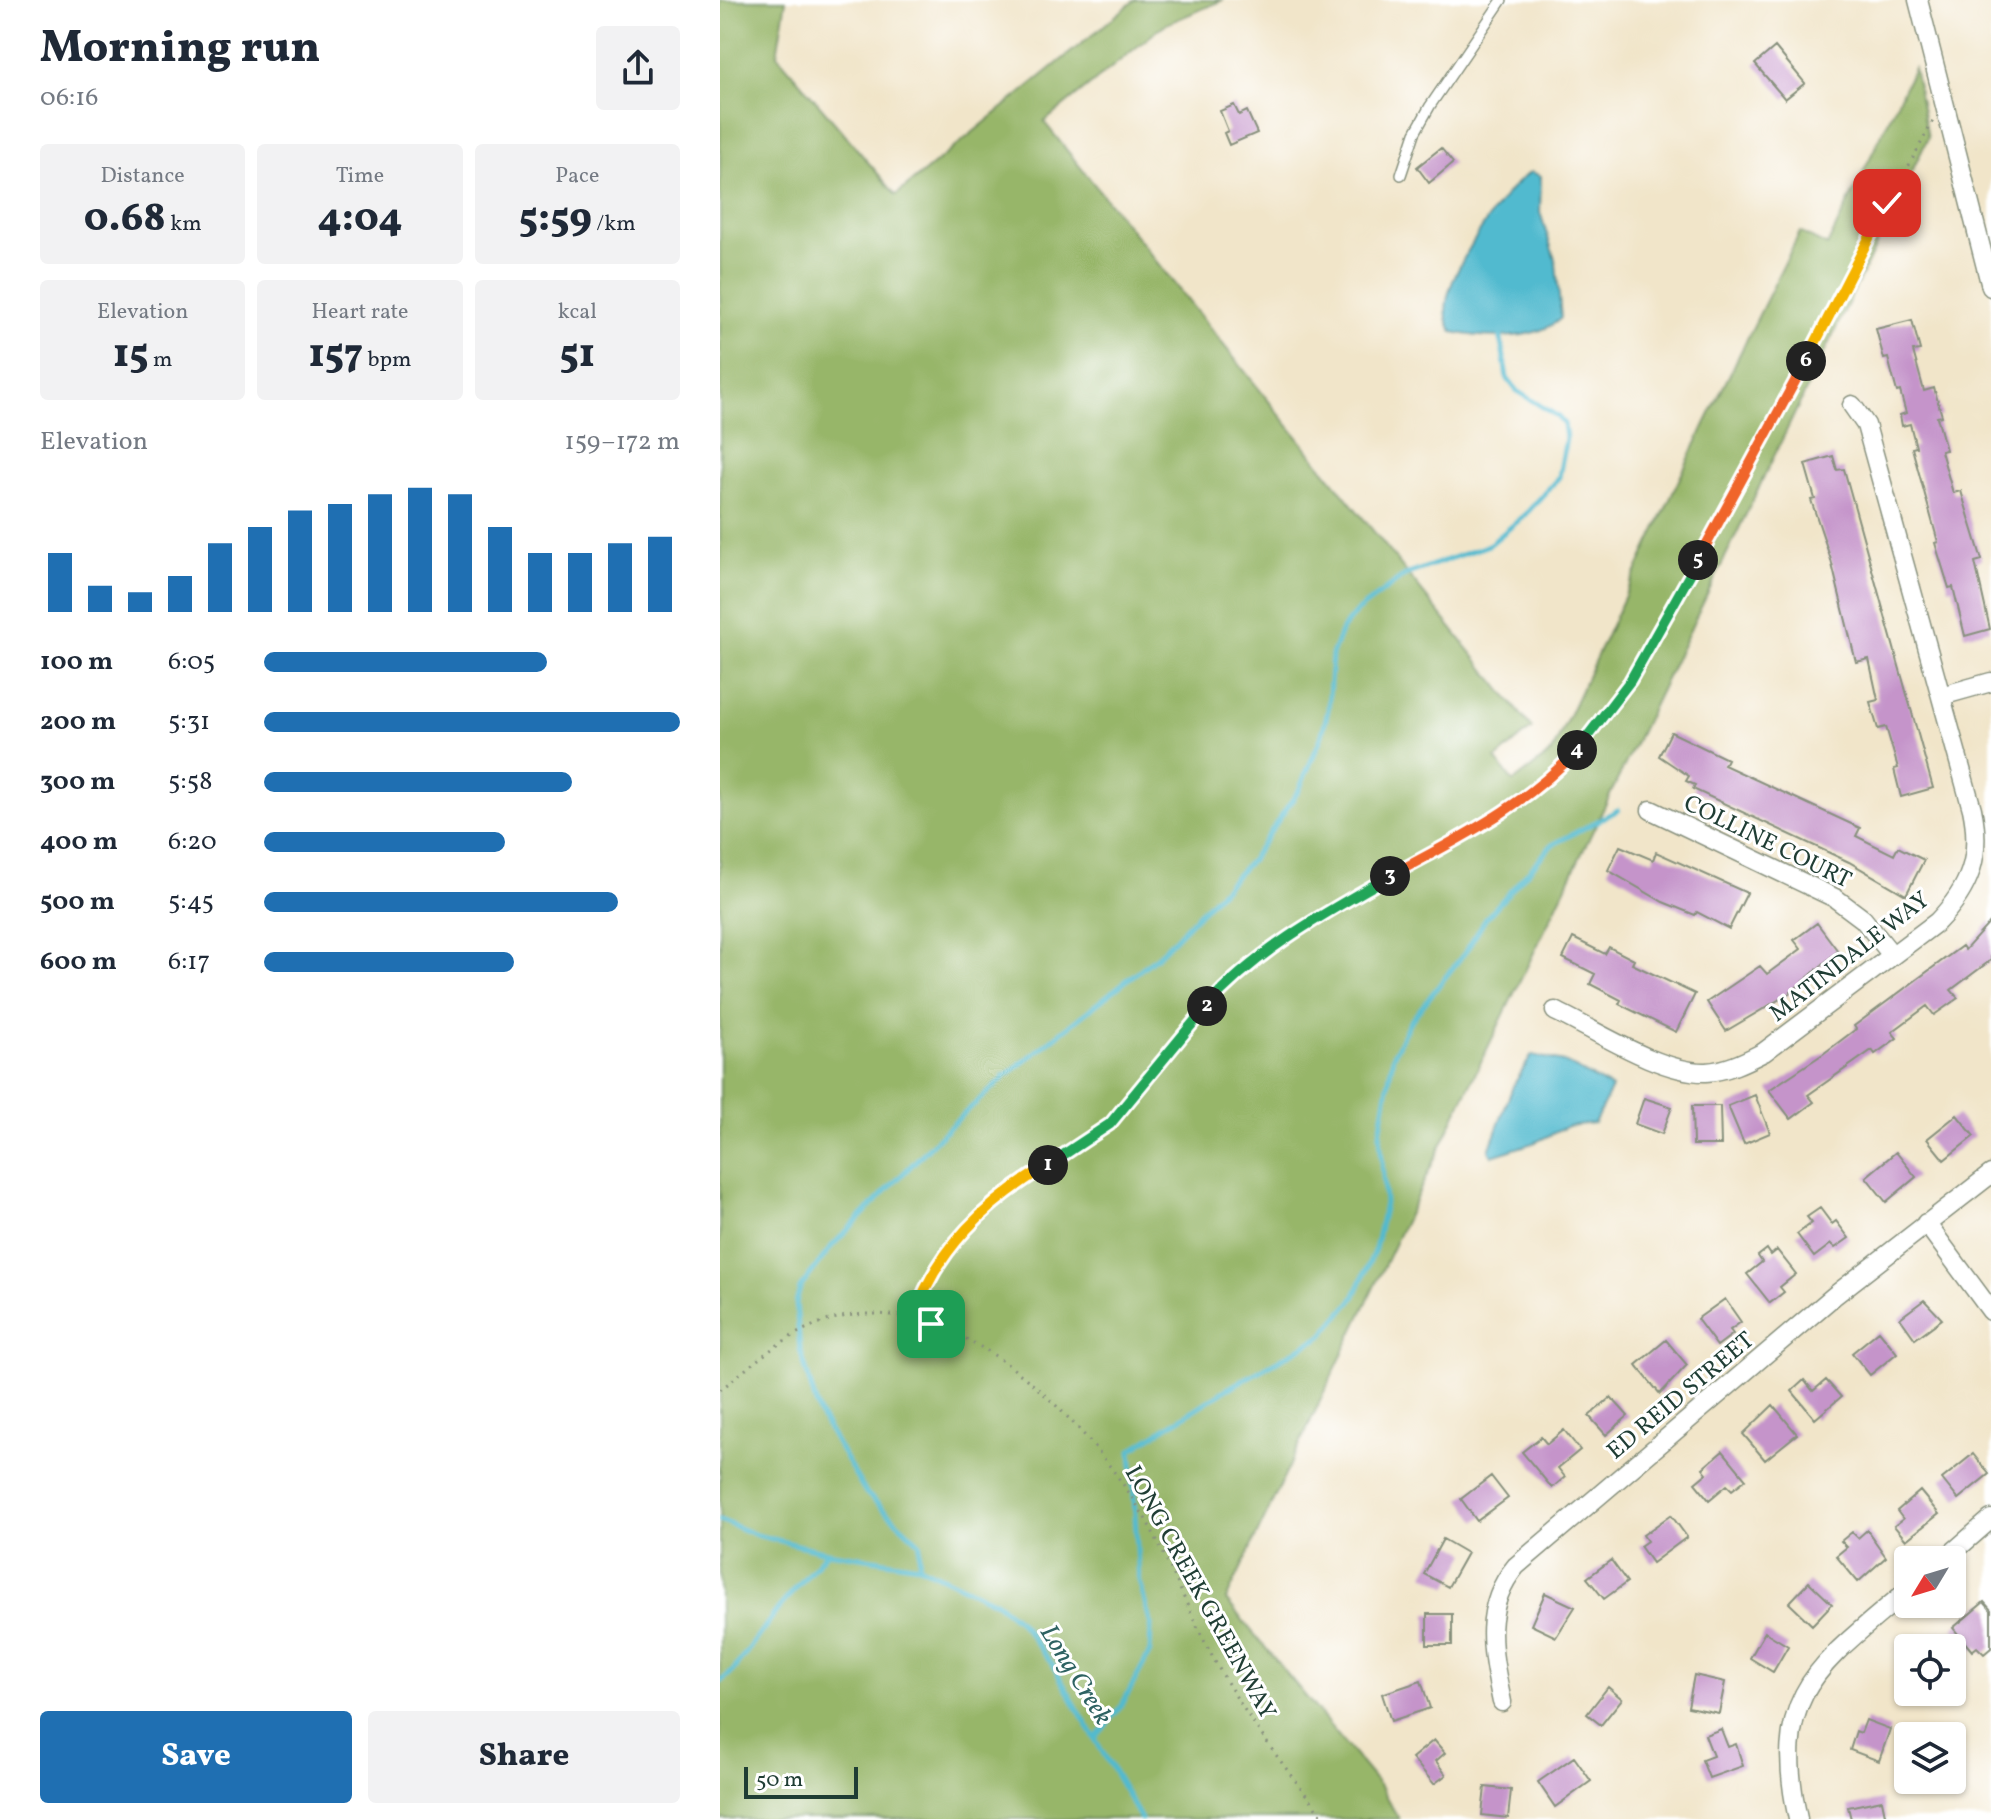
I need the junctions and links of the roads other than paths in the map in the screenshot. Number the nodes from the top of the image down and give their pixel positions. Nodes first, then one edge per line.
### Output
1 (1502, 0) edge
2 (1918, 0) edge
3 (1401, 175) dead end
4 (1991, 287) edge
5 (1852, 405) dead end
6 (1991, 682) edge
7 (1941, 696) junction
8 (1651, 810) dead end
9 (1892, 955) junction
10 (1555, 1011) dead end
11 (1991, 1174) edge
12 (1926, 1223) junction
13 (1991, 1311) edge
14 (1991, 1519) edge
15 (1960, 1546) edge
16 (1894, 1602) edge
17 (1502, 1702) dead end
18 (1798, 1819) edge

1 - 3 lane
2 - 4 street
5 - 7 street, MATINDALE WAY
6 - 7 street
7 - 9 street, MATINDALE WAY
8 - 9 street, COLLINE COURT
9 - 10 street, MATINDALE WAY
11 - 12 street, ED REID STREET
12 - 13 street
12 - 17 street, ED REID STREET
14 - 15 street
16 - 18 street

